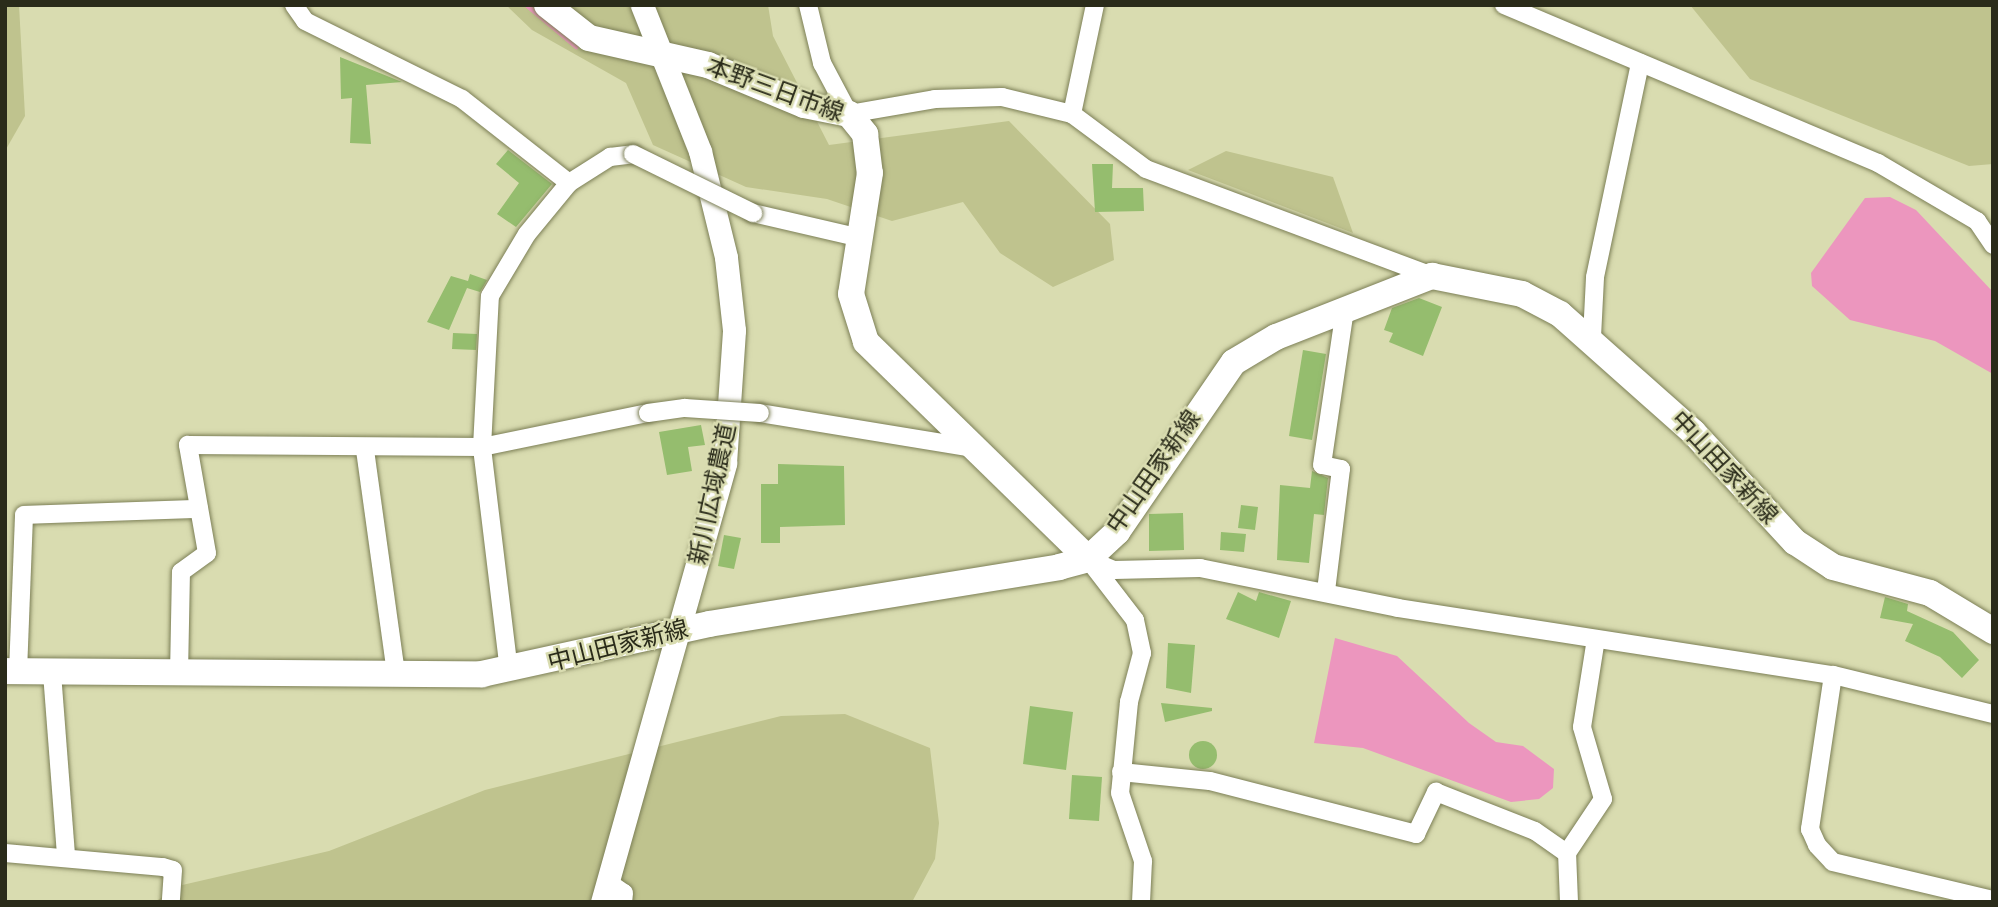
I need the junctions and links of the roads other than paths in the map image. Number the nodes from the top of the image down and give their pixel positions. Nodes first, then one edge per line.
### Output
1 (294, 5) edge
2 (547, 5) edge
3 (642, 5) edge
4 (808, 5) edge
5 (1095, 5) edge
6 (1504, 5) edge
7 (666, 54) junction
8 (1640, 63) junction
9 (849, 114) junction
10 (1072, 114) junction
11 (569, 183) junction
12 (856, 237) junction
13 (1993, 245) edge
14 (1432, 276) junction
15 (1345, 310) junction
16 (1591, 337) junction
17 (482, 447) junction
18 (978, 449) junction
19 (365, 450) junction
20 (199, 509) junction
21 (5, 528) edge
22 (23, 531) junction
23 (1088, 559) junction
24 (1326, 591) junction
25 (681, 630) junction
26 (1993, 631) edge
27 (1596, 639) junction
28 (509, 671) junction
29 (11, 672) edge
30 (52, 673) junction
31 (396, 674) junction
32 (179, 675) junction
33 (1833, 675) junction
34 (1993, 714) edge
35 (1121, 772) junction
36 (5, 853) edge
37 (1567, 853) junction
38 (66, 857) junction
39 (605, 892) edge
40 (1993, 900) edge
41 (171, 902) edge
42 (623, 902) edge
43 (1141, 902) edge
44 (1569, 902) edge

1 - 11 street
2 - 7 main road, 本野三日市線
3 - 7 street, 新川広域農道
4 - 9 street
5 - 10 street
6 - 8 street
7 - 9 main road, 本野三日市線
7 - 25 street, 新川広域農道
8 - 13 street
8 - 16 street
9 - 10 street
9 - 12 main road, 本野三日市線
10 - 14 street
11 - 12 street, bridge
11 - 17 street
12 - 18 main road, 本野三日市線
14 - 15 main road, 中山田家新線
14 - 16 main road, 中山田家新線
15 - 23 main road, 中山田家新線
15 - 24 street
16 - 26 main road, 中山田家新線
17 - 18 street, bridge
17 - 19 street
17 - 28 street
18 - 23 main road, 本野三日市線
19 - 20 street
19 - 31 street
20 - 22 street
20 - 32 street
21 - 22 street
22 - 29 street
23 - 24 street
23 - 25 main road, 中山田家新線
23 - 35 street
24 - 27 street
25 - 28 main road, 中山田家新線
25 - 39 street, 新川広域農道
27 - 33 street
27 - 37 street
28 - 31 main road, 中山田家新線
29 - 30 main road, 中山田家新線
30 - 32 main road, 中山田家新線
30 - 38 street
31 - 32 main road, 中山田家新線
33 - 34 street
33 - 40 street
35 - 37 street
35 - 43 street
36 - 38 street
37 - 44 street
38 - 41 street
39 - 42 street

